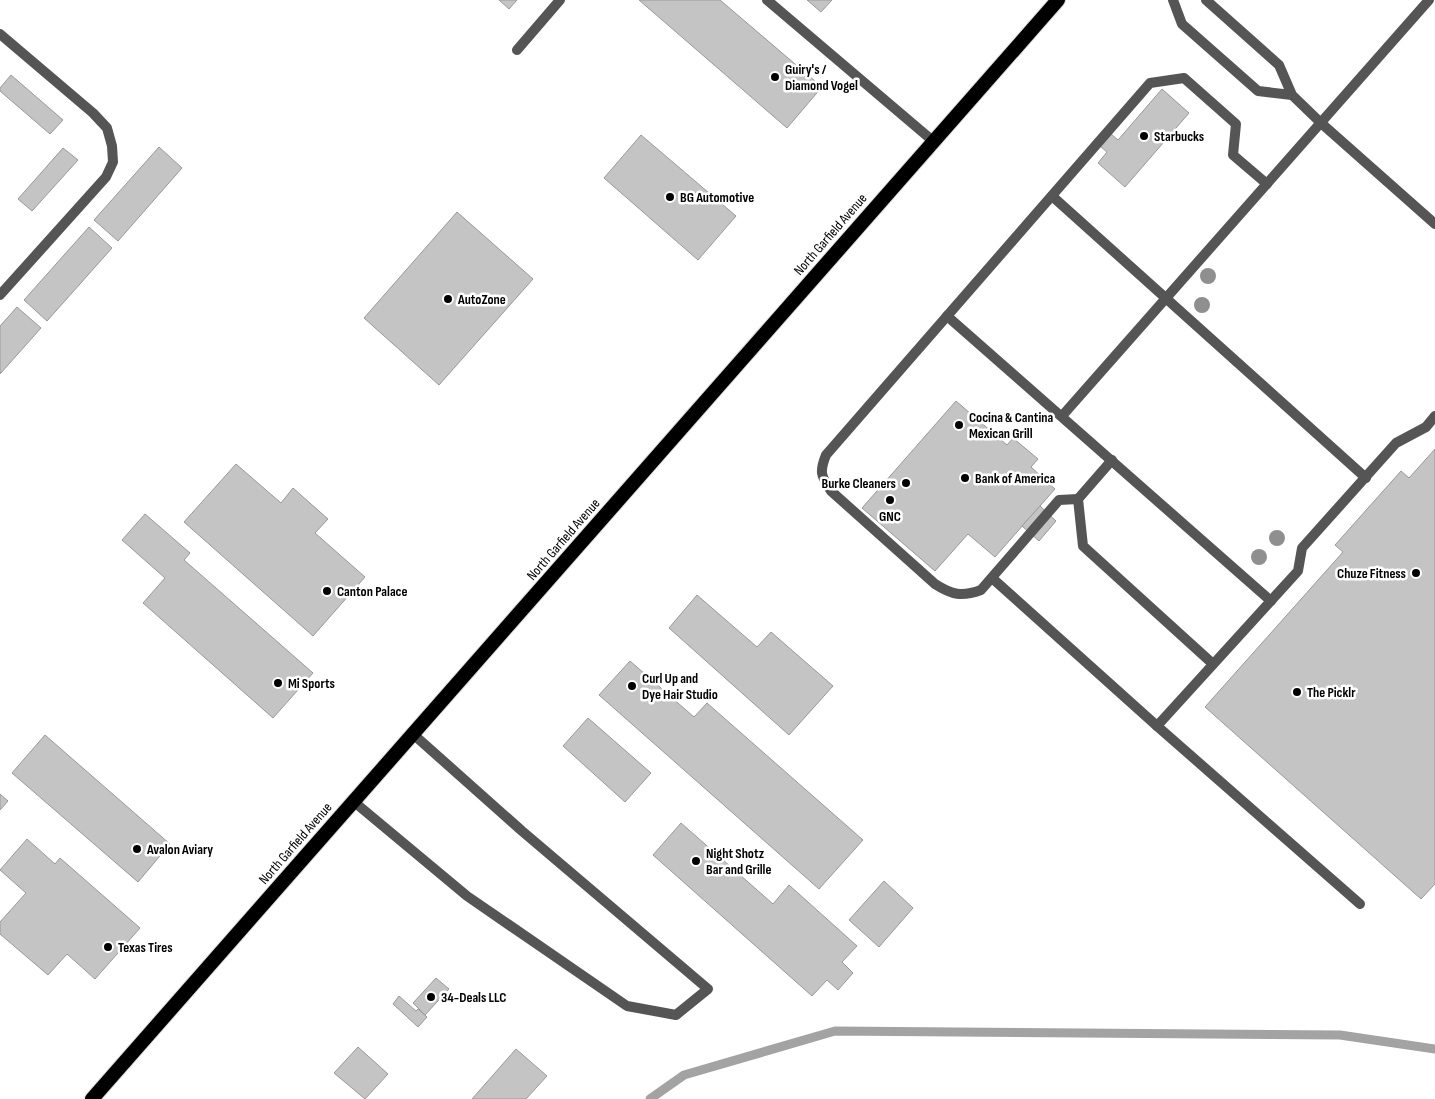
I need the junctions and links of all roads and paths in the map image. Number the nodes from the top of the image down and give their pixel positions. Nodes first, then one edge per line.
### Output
1 (560, 0) edge
2 (767, 0) edge
3 (1058, 0) edge
4 (1173, 0) edge
5 (1206, 0) edge
6 (1429, 0) edge
7 (0, 34) edge
8 (517, 50) dead end
9 (1292, 95) junction
10 (1321, 123) junction
11 (933, 142) junction
12 (1267, 184) junction
13 (1052, 196) junction
14 (1435, 224) edge
15 (0, 295) edge
16 (1167, 298) junction
17 (947, 316) junction
18 (1062, 416) junction
19 (1435, 416) edge
20 (1112, 460) junction
21 (1366, 478) junction
22 (1078, 499) junction
23 (992, 578) junction
24 (1271, 601) junction
25 (1213, 664) junction
26 (1157, 726) junction
27 (412, 734) junction
28 (353, 801) junction
29 (1360, 904) dead end
30 (92, 1099) edge

1 - 8 lane
2 - 11 lane
3 - 11 highway, North Garfield Avenue
4 - 9 lane
5 - 9 lane
6 - 10 lane
7 - 15 lane
9 - 10 lane
10 - 12 lane
10 - 14 lane
11 - 27 highway, North Garfield Avenue
12 - 13 lane
12 - 16 lane
13 - 16 lane
13 - 17 lane
16 - 18 lane
16 - 21 lane
17 - 18 lane
17 - 23 lane
18 - 20 lane
19 - 21 lane
20 - 22 lane
20 - 24 lane
21 - 24 lane
22 - 23 lane
22 - 25 lane
23 - 26 lane
24 - 25 lane
25 - 26 lane
26 - 29 lane
27 - 28 highway, North Garfield Avenue
27 - 28 lane
28 - 30 highway, North Garfield Avenue

